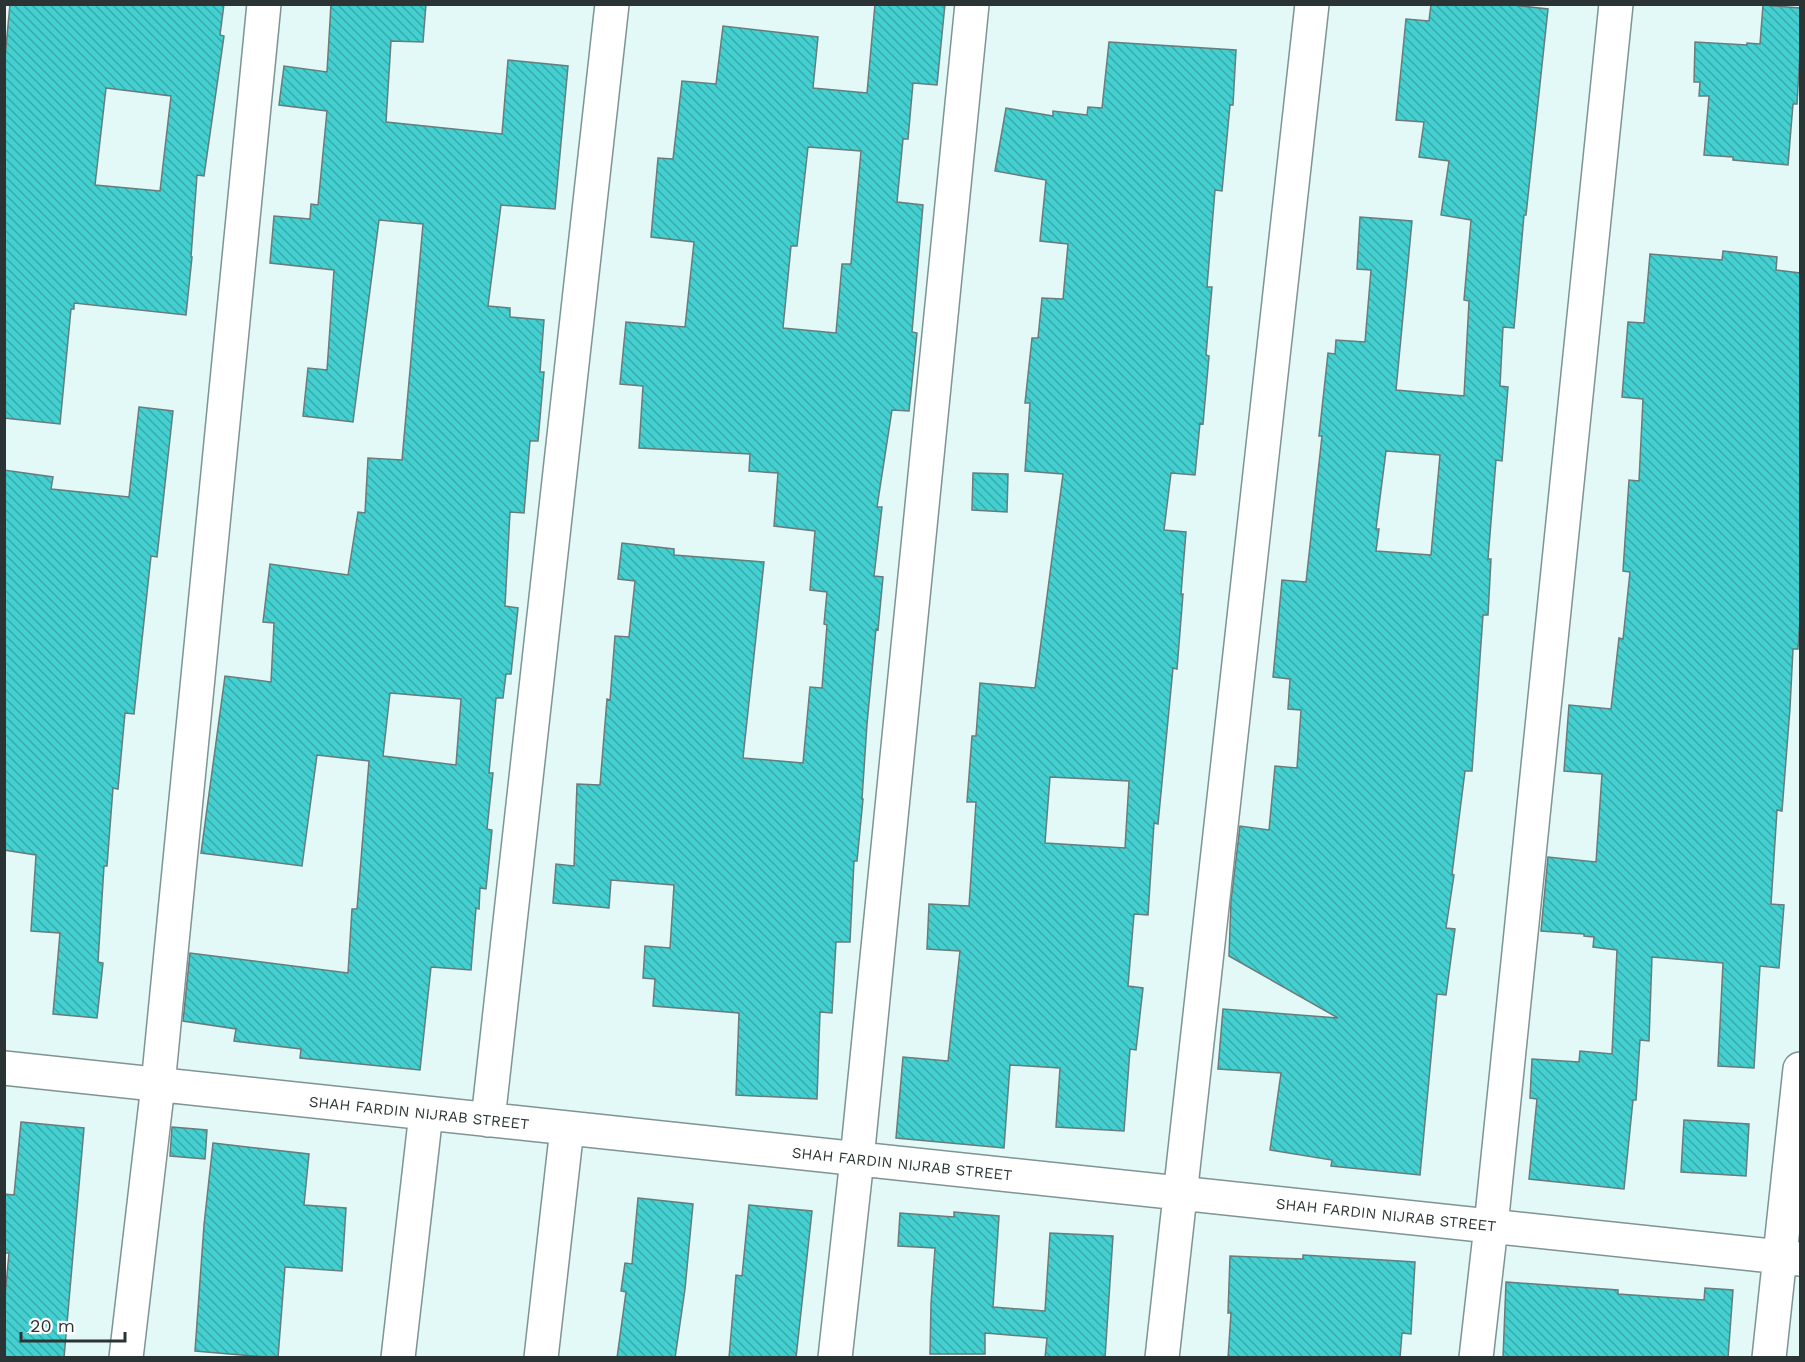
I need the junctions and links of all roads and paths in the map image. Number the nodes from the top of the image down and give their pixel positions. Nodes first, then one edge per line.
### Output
1 (264, 4) edge
2 (612, 4) edge
3 (972, 4) edge
4 (1312, 4) edge
5 (1616, 4) edge
6 (4, 1068) edge
7 (1800, 1069) edge
8 (158, 1085) junction
9 (426, 1113) junction
10 (488, 1120) junction
11 (567, 1128) junction
12 (857, 1159) junction
13 (1181, 1194) junction
14 (1491, 1226) junction
15 (1790, 1258) edge
16 (126, 1358) edge
17 (398, 1358) edge
18 (541, 1358) edge
19 (835, 1358) edge
20 (1162, 1358) edge
21 (1476, 1358) edge
22 (1769, 1358) edge

1 - 8 street
2 - 10 street
3 - 12 street
4 - 13 street
5 - 14 street
6 - 8 street, SHAH FARDIN NIJRAB STREET
7 - 15 street
8 - 9 street, SHAH FARDIN NIJRAB STREET
8 - 16 street
9 - 10 street, SHAH FARDIN NIJRAB STREET
9 - 17 street
10 - 11 street, SHAH FARDIN NIJRAB STREET
11 - 12 street, SHAH FARDIN NIJRAB STREET
11 - 18 street
12 - 13 street, SHAH FARDIN NIJRAB STREET
12 - 19 street
13 - 14 street, SHAH FARDIN NIJRAB STREET
13 - 20 street
14 - 15 street, SHAH FARDIN NIJRAB STREET
14 - 21 street
15 - 22 street

